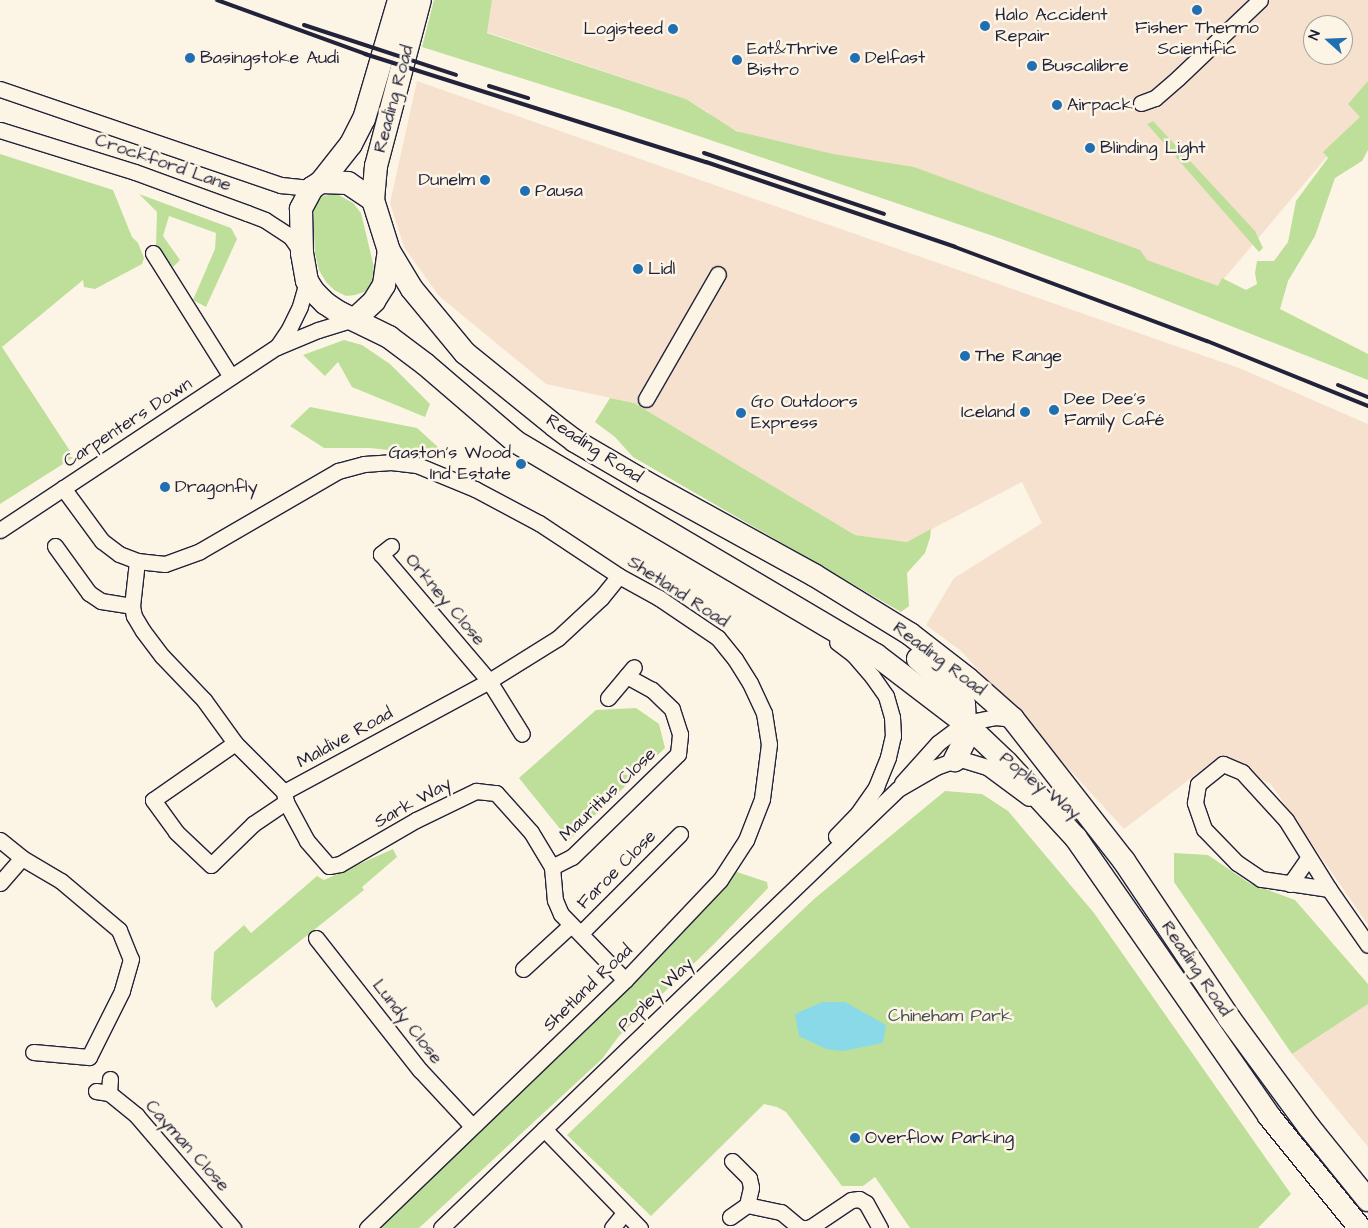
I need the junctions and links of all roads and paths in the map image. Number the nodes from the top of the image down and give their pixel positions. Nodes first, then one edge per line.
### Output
1 (398, 0) edge
2 (420, 0) edge
3 (1260, 0) edge
4 (0, 89) edge
5 (1141, 103) dead end
6 (0, 130) edge
7 (317, 185) junction
8 (373, 200) junction
9 (389, 251) junction
10 (153, 253) dead end
11 (302, 253) junction
12 (718, 274) dead end
13 (307, 281) junction
14 (355, 319) junction
15 (277, 347) junction
16 (231, 377) junction
17 (646, 398) dead end
18 (63, 488) junction
19 (730, 528) junction
20 (0, 530) edge
21 (55, 543) dead end
22 (391, 546) dead end
23 (137, 561) junction
24 (619, 576) junction
25 (132, 606) junction
26 (802, 610) junction
27 (489, 681) junction
28 (608, 698) dead end
29 (1013, 719) junction
30 (966, 723) junction
31 (522, 734) dead end
32 (235, 743) junction
33 (954, 760) junction
34 (898, 790) junction
35 (285, 797) junction
36 (680, 834) dead end
37 (1076, 838) junction
38 (0, 840) edge
39 (22, 858) junction
40 (1308, 858) junction
41 (552, 867) junction
42 (815, 868) junction
43 (0, 884) edge
44 (555, 884) joint
45 (1290, 884) junction
46 (1328, 889) junction
47 (576, 929) junction
48 (315, 938) dead end
49 (1368, 945) edge
50 (523, 969) dead end
51 (625, 980) junction
52 (33, 1052) dead end
53 (105, 1088) dead end
54 (472, 1126) junction
55 (544, 1129) junction
56 (732, 1161) dead end
57 (1368, 1200) edge
58 (747, 1205) junction
59 (624, 1213) junction
60 (730, 1217) dead end
61 (234, 1228) edge
62 (367, 1228) edge
63 (441, 1228) edge
64 (612, 1228) edge
65 (640, 1228) edge
66 (805, 1228) edge
67 (880, 1228) edge
68 (1360, 1228) edge

1 - 7 highway, Reading Road
2 - 8 highway, Reading Road
3 - 5 street
4 - 7 street, Crockford Lane
6 - 11 street, Crockford Lane
7 - 8 highway
7 - 11 highway
8 - 9 highway
9 - 14 highway
9 - 19 highway, Reading Road
10 - 16 street
11 - 13 highway
12 - 17 street
13 - 14 highway
13 - 15 street, Carpenters Down
14 - 15 street, Carpenters Down
14 - 26 highway, Reading Road
15 - 16 street, Carpenters Down
16 - 18 street, Carpenters Down
18 - 20 street, Carpenters Down
18 - 23 street, Shetland Road
19 - 29 highway, Reading Road
19 - 30 highway
21 - 25 street
22 - 27 street, Orkney Close
23 - 24 street, Shetland Road
23 - 25 street
24 - 27 street, Maldive Road
24 - 51 street, Shetland Road
25 - 32 street
26 - 30 highway, Reading Road
26 - 42 street
27 - 31 street
27 - 35 street, Maldive Road
28 - 41 street, Mauritius Close
29 - 30 street, Popley Way
29 - 57 highway, Reading Road
30 - 33 highway
30 - 34 street, Popley Way
30 - 37 highway, Reading Road
32 - 35 street
32 - 35 street, Maldive Road
33 - 34 street, Popley Way
33 - 37 street, Popley Way
34 - 42 street, Popley Way
35 - 41 street, Sark Way
36 - 47 street, Faroe Close
37 - 68 highway, Reading Road
38 - 39 street
39 - 43 street
39 - 52 street
40 - 45 street
40 - 45 street
40 - 46 street
41 - 44 street, Sark Way
42 - 55 street, Popley Way
44 - 47 street, Faroe Close
45 - 46 street
46 - 49 street
47 - 50 street, Faroe Close
47 - 51 street, Faroe Close
48 - 54 street, Lundy Close
51 - 54 street, Shetland Road
53 - 61 street, Cayman Close
54 - 62 street, Shetland Road
55 - 59 street
55 - 63 street, Popley Way
56 - 58 street
58 - 60 street
58 - 66 street
59 - 64 street
59 - 65 street
66 - 67 street

